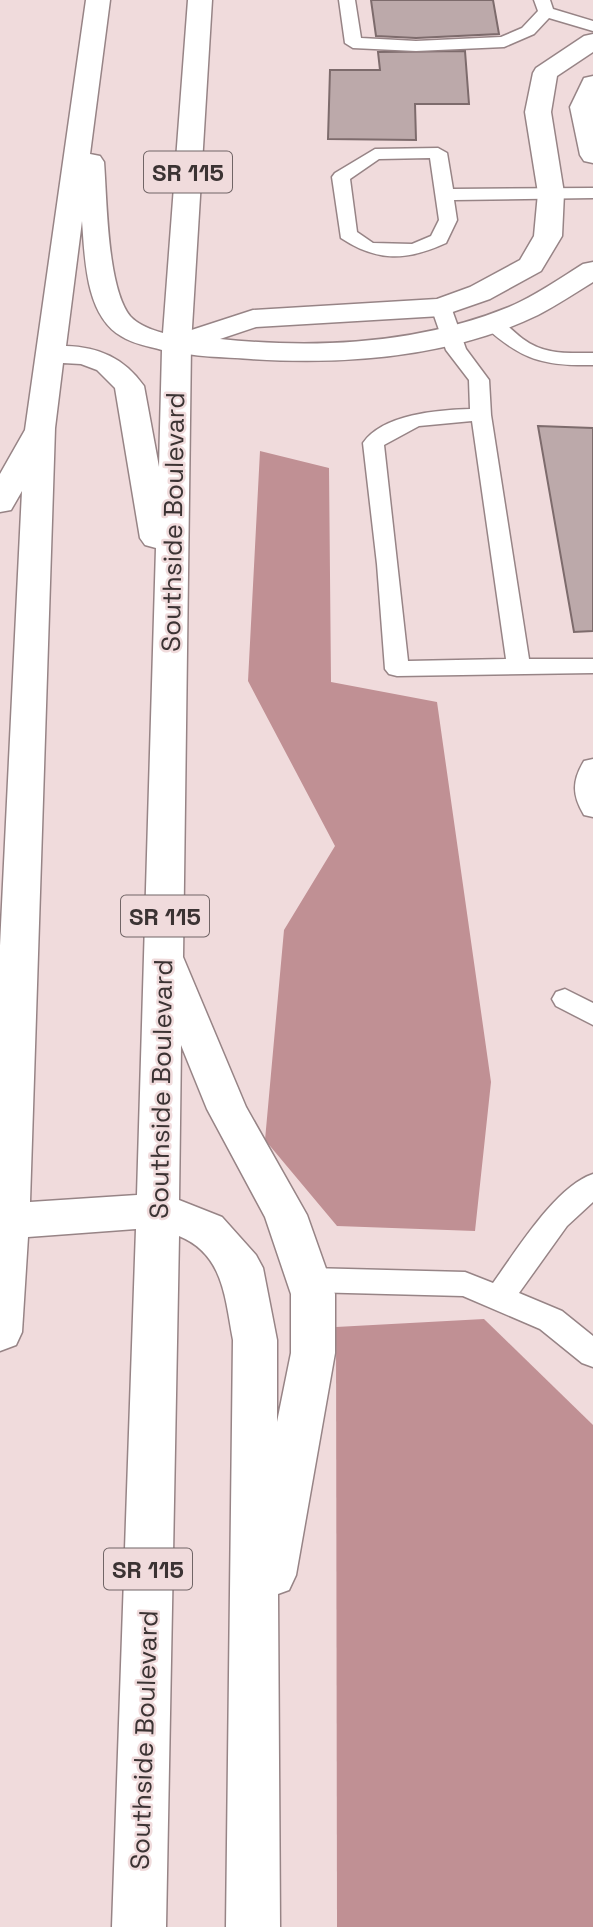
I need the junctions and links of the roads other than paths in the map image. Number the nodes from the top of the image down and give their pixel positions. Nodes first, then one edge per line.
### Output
1 (98, 0) edge
2 (200, 0) edge
3 (347, 0) edge
4 (544, 6) edge
5 (593, 26) edge
6 (593, 41) edge
7 (593, 83) edge
8 (85, 97) junction
9 (593, 155) edge
10 (551, 193) junction
11 (593, 193) edge
12 (443, 195) junction
13 (593, 270) edge
14 (441, 307) junction
15 (491, 322) junction
16 (450, 336) junction
17 (177, 344) junction
18 (51, 354) junction
19 (593, 359) edge
20 (481, 415) junction
21 (40, 428) junction
22 (0, 503) edge
23 (171, 622) junction
24 (519, 666) junction
25 (593, 666) edge
26 (593, 767) edge
27 (593, 809) edge
28 (164, 952) junction
29 (565, 999) dead end
30 (593, 1015) edge
31 (593, 1185) edge
32 (158, 1210) junction
33 (8, 1221) junction
34 (309, 1280) junction
35 (499, 1298) junction
36 (0, 1332) edge
37 (593, 1354) edge
38 (254, 1670) junction
39 (139, 1927) edge
40 (253, 1927) edge

1 - 8 main road
2 - 17 main road, Southside Boulevard / SR 115
3 - 4 lane
4 - 5 lane
6 - 10 main road
7 - 9 main road
8 - 17 main road
8 - 18 main road
10 - 11 lane
10 - 12 lane
10 - 14 main road
12 - 12 lane
13 - 15 main road
14 - 16 lane
14 - 17 main road
15 - 16 main road
15 - 19 lane
16 - 17 main road
16 - 20 lane
17 - 23 main road, Southside Boulevard / SR 115
18 - 21 main road
18 - 23 main road
20 - 24 lane
20 - 24 lane
21 - 22 main road
21 - 33 main road
23 - 28 main road, Southside Boulevard / SR 115
24 - 25 lane
26 - 27 lane
28 - 32 main road, Southside Boulevard / SR 115
28 - 34 main road
29 - 30 lane
31 - 35 lane
32 - 33 main road
32 - 38 main road
32 - 39 main road, Southside Boulevard / SR 115
33 - 36 main road
34 - 35 lane
34 - 38 main road
35 - 37 lane
38 - 40 main road

